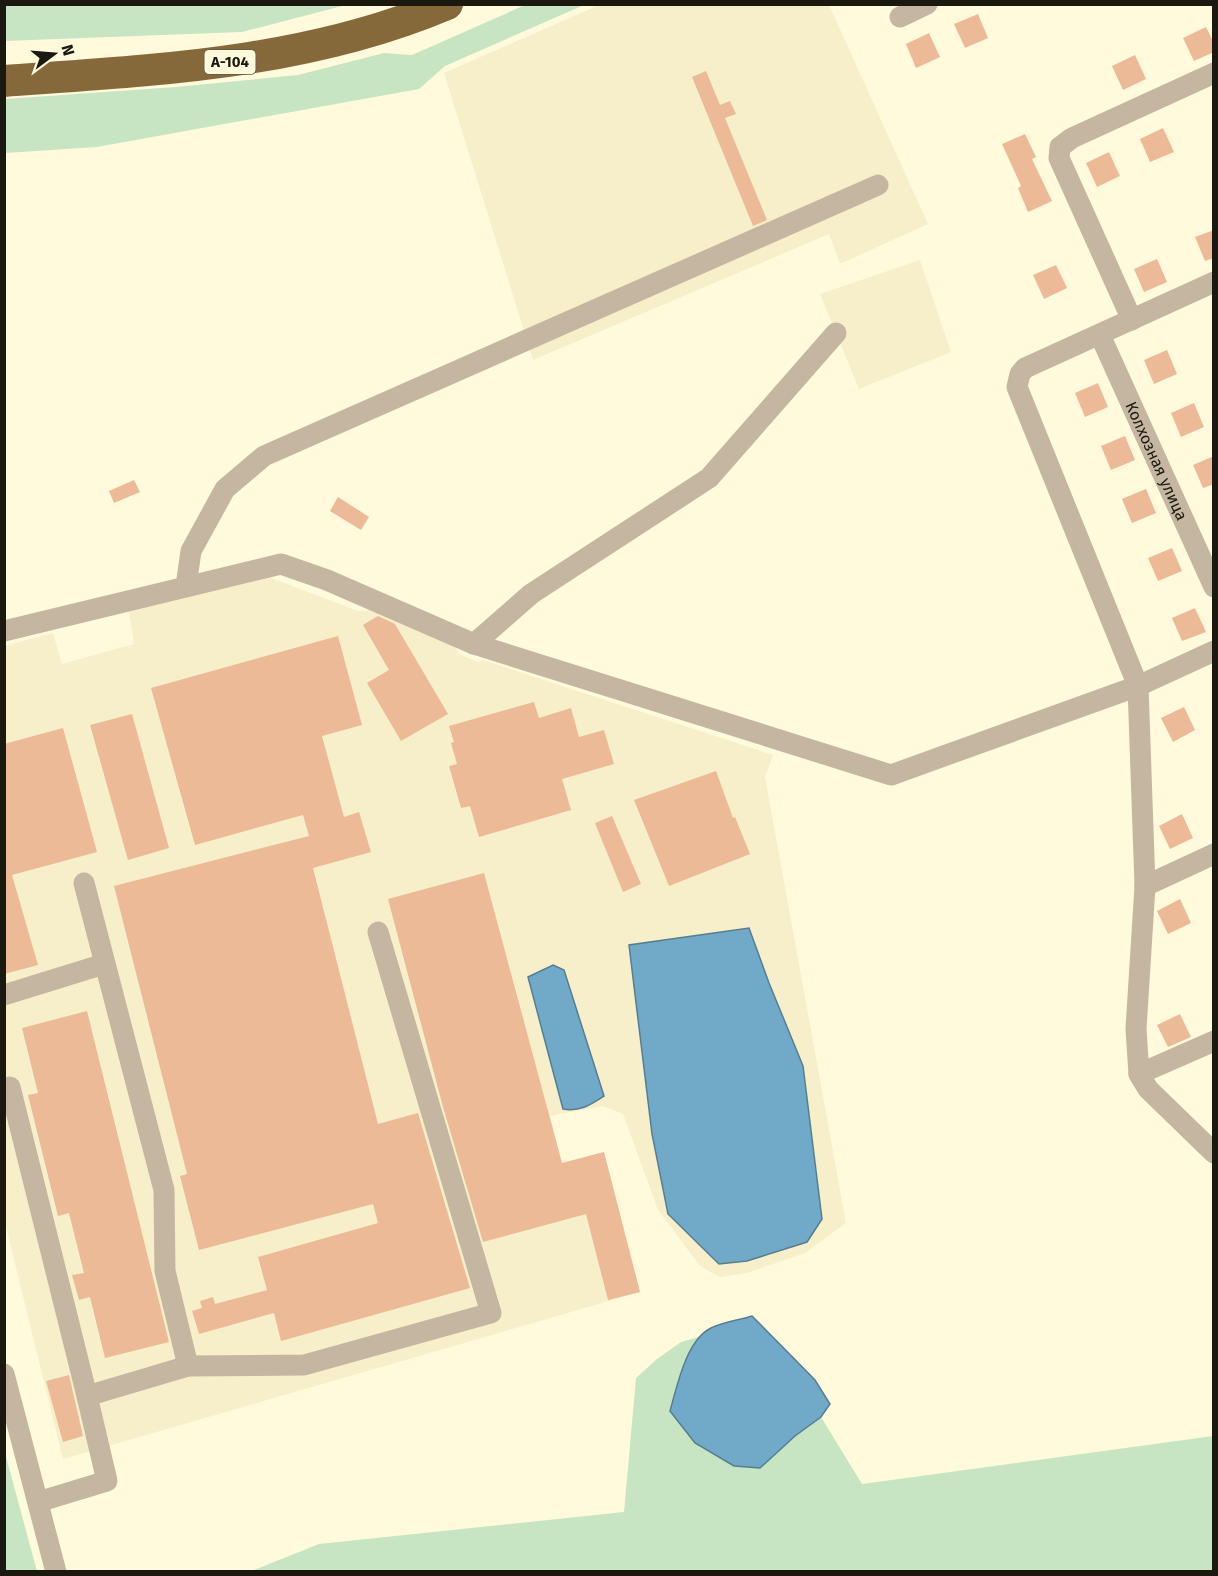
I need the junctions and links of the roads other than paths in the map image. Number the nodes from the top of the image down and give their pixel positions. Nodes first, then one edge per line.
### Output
1 (400, 4) edge
2 (447, 4) edge
3 (927, 4) edge
4 (900, 17) dead end
5 (4, 66) edge
6 (1214, 73) edge
7 (4, 81) edge
8 (878, 186) dead end
9 (1214, 282) edge
10 (1132, 320) junction
11 (836, 333) dead end
12 (1100, 335) junction
13 (186, 586) junction
14 (1214, 587) edge
15 (4, 631) edge
16 (474, 644) junction
17 (1214, 651) edge
18 (1138, 686) junction
19 (1214, 854) edge
20 (84, 883) dead end
21 (1145, 886) junction
22 (378, 932) dead end
23 (104, 964) junction
24 (4, 995) edge
25 (1214, 1041) edge
26 (1139, 1074) junction
27 (10, 1087) dead end
28 (1214, 1153) edge
29 (188, 1366) junction
30 (4, 1374) edge
31 (87, 1396) junction
32 (38, 1502) junction
33 (56, 1572) edge

1 - 5 highway, А-104
2 - 7 highway, А-104
3 - 4 street
6 - 10 street
8 - 13 street
9 - 10 street
10 - 12 street
11 - 16 street
12 - 14 street, Колхозная улица
12 - 18 street
13 - 15 street
13 - 16 street
16 - 18 street
17 - 18 street
18 - 21 street
19 - 21 street
20 - 23 street
21 - 26 street
22 - 29 street
23 - 24 street
23 - 29 street
25 - 26 street
26 - 28 street
27 - 31 street
29 - 31 street
30 - 32 street
31 - 32 street
32 - 33 street

